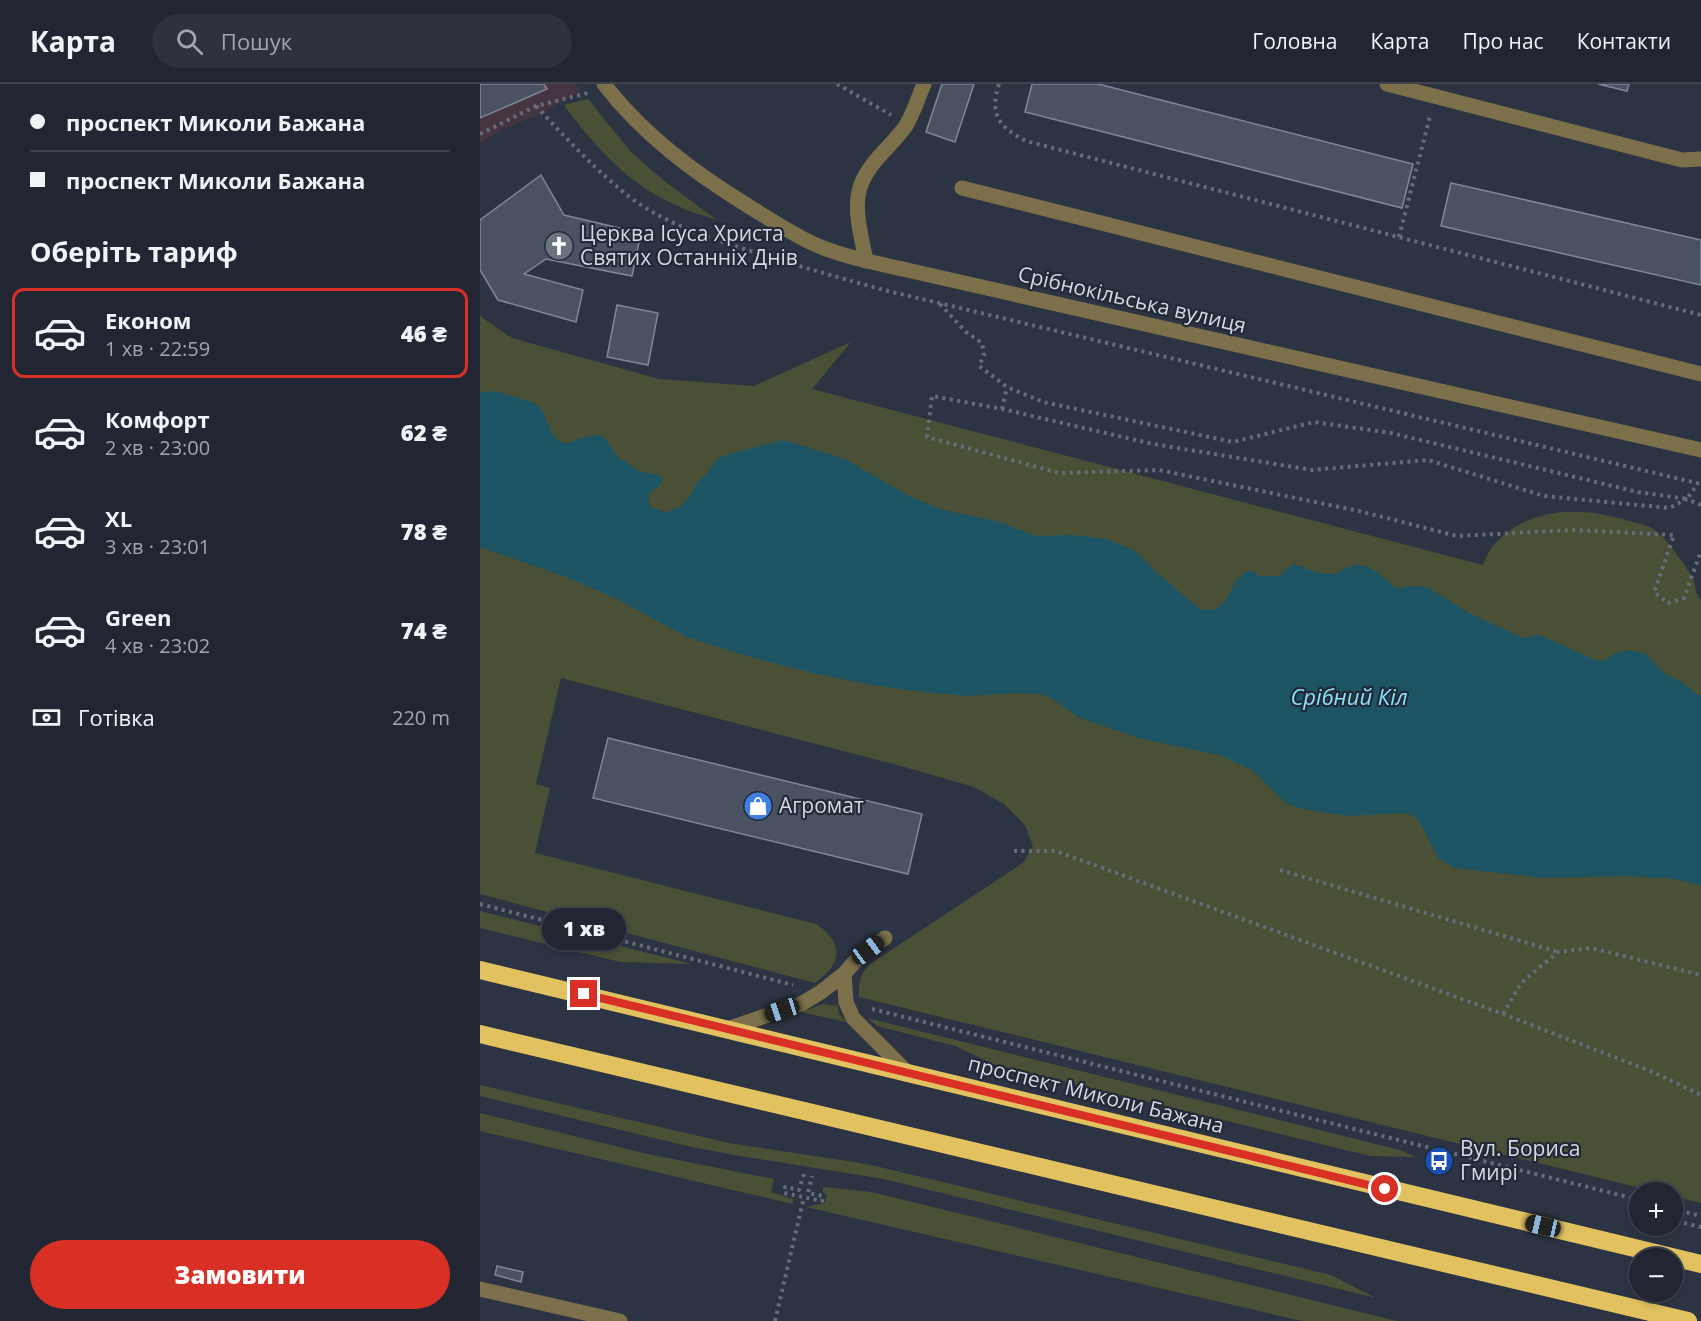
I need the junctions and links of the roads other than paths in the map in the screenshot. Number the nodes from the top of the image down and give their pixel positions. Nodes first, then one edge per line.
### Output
1 (924, 84) edge
2 (1387, 84) edge
3 (605, 86) edge
4 (1701, 159) edge
5 (963, 188) dead end
6 (866, 261) junction
7 (1701, 374) edge
8 (1701, 450) edge
9 (885, 938) dead end
10 (480, 970) edge
11 (844, 974) junction
12 (727, 1029) junction
13 (480, 1034) edge
14 (908, 1072) junction
15 (1701, 1264) edge
16 (480, 1289) edge
17 (620, 1321) edge
18 (1688, 1321) edge

1 - 6 street
2 - 4 street
3 - 6 street, Срібнокільська вулиця
5 - 7 street
6 - 8 street, Срібнокільська вулиця
9 - 11 street
10 - 12 highway, проспект Миколи Бажана
11 - 12 street
11 - 14 street
12 - 14 highway, проспект Миколи Бажана
13 - 18 highway
14 - 15 highway, проспект Миколи Бажана
16 - 17 street

